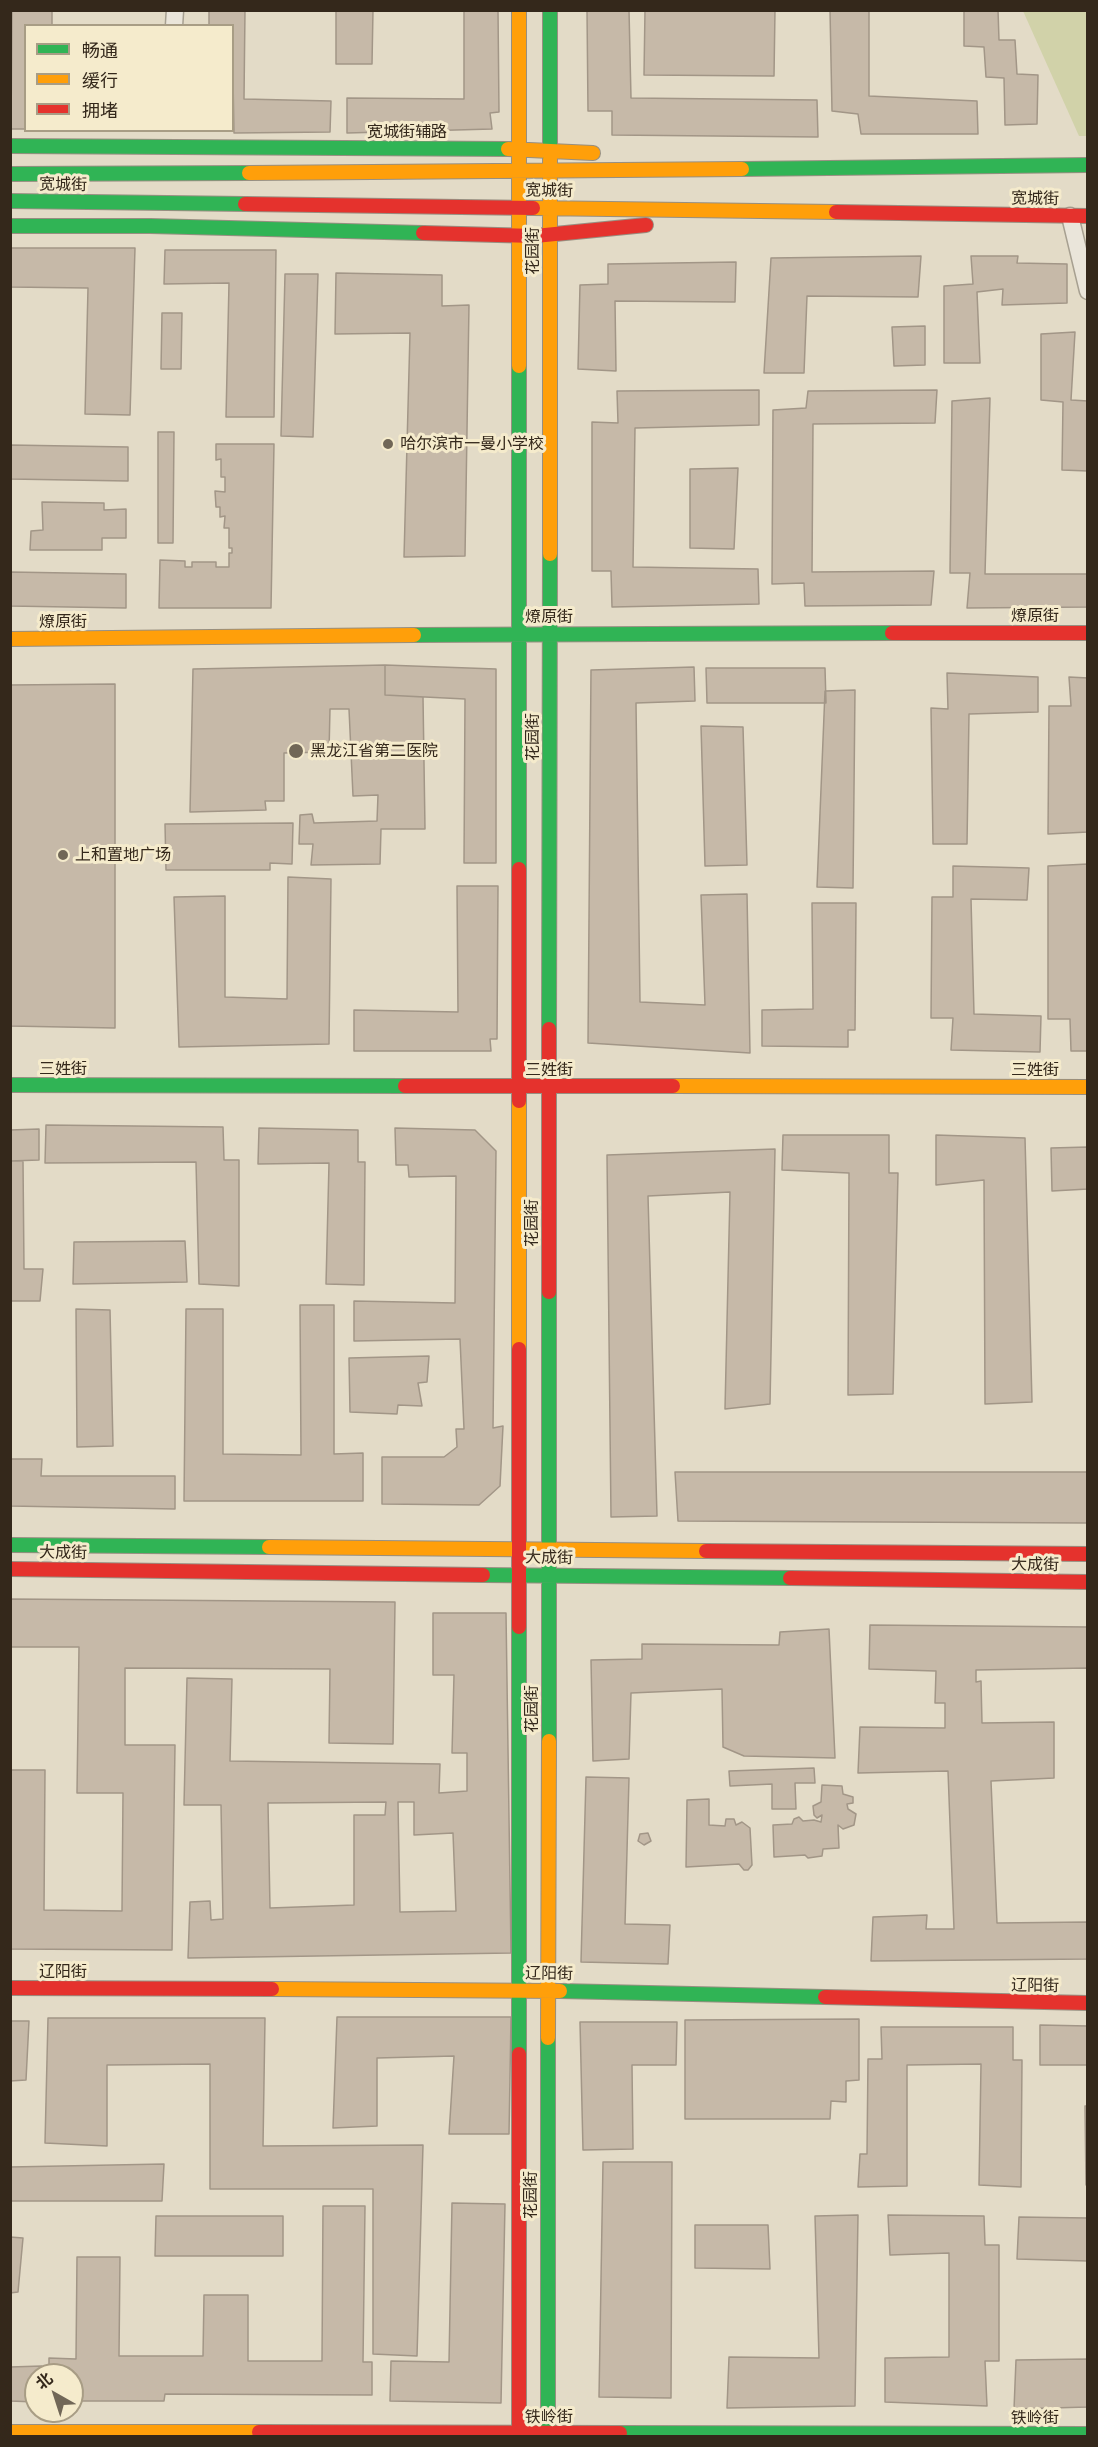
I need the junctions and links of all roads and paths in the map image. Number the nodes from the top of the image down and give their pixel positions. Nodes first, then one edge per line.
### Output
1 (519, 10) edge
2 (550, 10) edge
3 (174, 138) edge
4 (10, 146) edge
5 (519, 149) junction
6 (550, 150) junction
7 (607, 154) dead end
8 (630, 156) dead end
9 (1088, 165) edge
10 (802, 168) junction
11 (550, 171) junction
12 (519, 172) junction
13 (10, 174) edge
14 (10, 201) edge
15 (519, 207) junction
16 (550, 207) junction
17 (796, 212) junction
18 (1070, 216) junction
19 (1088, 216) edge
20 (10, 226) edge
21 (550, 234) junction
22 (519, 235) junction
23 (1088, 291) edge
24 (1088, 633) edge
25 (519, 634) junction
26 (549, 634) junction
27 (10, 639) edge
28 (10, 1085) edge
29 (519, 1087) junction
30 (549, 1087) junction
31 (1088, 1087) edge
32 (10, 1545) edge
33 (519, 1550) junction
34 (549, 1550) junction
35 (1088, 1554) edge
36 (10, 1569) edge
37 (519, 1574) junction
38 (548, 1574) junction
39 (1088, 1582) edge
40 (10, 1988) edge
41 (519, 1990) junction
42 (548, 1990) junction
43 (1088, 2003) edge
44 (10, 2432) edge
45 (1088, 2434) edge
46 (519, 2435) edge
47 (548, 2435) edge
48 (930, 2435) edge

1 - 5 main road, 花园街
2 - 6 main road, 花园街
3 - 4 main road, 宽城街辅路
3 - 5 main road, 宽城街辅路
5 - 6 main road, 宽城街辅路
5 - 12 main road, 花园街
6 - 7 main road, 宽城街辅路
6 - 11 main road, 花园街
8 - 10 main road
9 - 10 main road, 宽城街
10 - 11 main road, 宽城街
11 - 12 main road, 宽城街
11 - 16 main road, 花园街
12 - 13 main road, 宽城街
12 - 15 main road, 花园街
14 - 15 main road, 宽城街
15 - 16 main road, 宽城街
15 - 22 main road, 花园街
16 - 17 main road, 宽城街
16 - 21 main road, 花园街
17 - 18 main road, 宽城街
17 - 21 main road
18 - 19 main road, 宽城街
18 - 23 street
20 - 22 main road
21 - 22 main road
21 - 26 main road, 花园街
22 - 25 main road, 花园街
24 - 26 main road, 燎原街
25 - 26 main road, 燎原街
25 - 27 main road, 燎原街
25 - 29 main road, 花园街
26 - 30 main road, 花园街
28 - 29 main road, 三姓街
29 - 30 main road, 三姓街
29 - 33 main road, 花园街
30 - 31 main road, 三姓街
30 - 34 main road, 花园街
32 - 33 main road, 大成街
33 - 34 main road, 大成街
33 - 37 main road, 花园街
34 - 35 main road, 大成街
34 - 38 main road, 花园街
36 - 37 main road, 大成街
37 - 38 main road, 大成街
37 - 41 main road, 花园街
38 - 39 main road, 大成街
38 - 42 main road, 花园街
40 - 41 main road, 辽阳街
41 - 42 main road, 辽阳街
41 - 46 main road, 花园街
42 - 43 main road, 辽阳街
42 - 47 main road, 花园街
44 - 46 main road, 铁岭街
45 - 48 main road, 铁岭街
46 - 47 main road, 铁岭街
47 - 48 main road, 铁岭街

